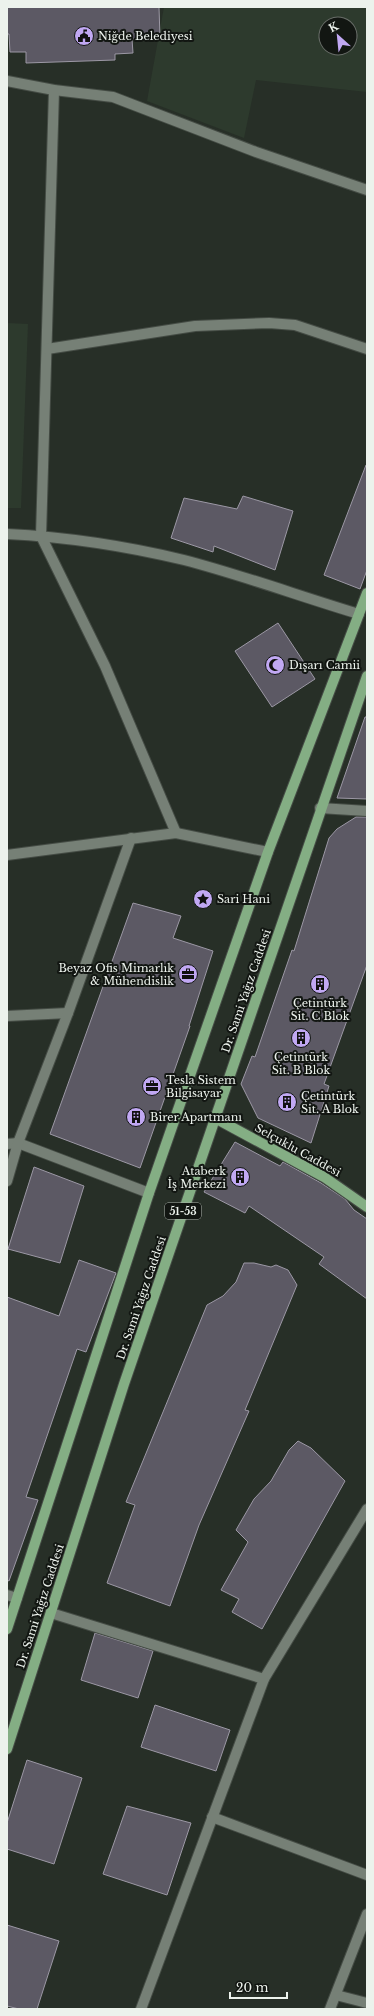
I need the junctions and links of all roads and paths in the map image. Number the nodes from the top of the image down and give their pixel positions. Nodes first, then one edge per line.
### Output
1 (7, 81) edge
2 (54, 90) junction
3 (367, 190) edge
4 (47, 349) junction
5 (367, 349) edge
6 (7, 534) edge
7 (41, 536) junction
8 (367, 593) edge
9 (359, 614) junction
10 (367, 676) edge
11 (320, 808) junction
12 (367, 811) edge
13 (176, 833) junction
14 (131, 838) junction
15 (268, 852) junction
16 (7, 855) edge
17 (68, 1013) junction
18 (7, 1016) edge
19 (215, 1118) junction
20 (18, 1143) junction
21 (7, 1144) edge
22 (7, 1181) edge
23 (149, 1193) junction
24 (367, 1207) edge
25 (367, 1511) edge
26 (7, 1595) edge
27 (17, 1598) junction
28 (51, 1613) junction
29 (7, 1629) edge
30 (264, 1679) junction
31 (7, 1749) edge
32 (212, 1817) junction
33 (367, 1875) edge
34 (367, 1914) edge
35 (336, 1995) junction
36 (367, 2003) edge
37 (141, 2009) edge
38 (330, 2009) edge

1 - 2 street
2 - 3 street
2 - 4 street
4 - 5 street
4 - 7 street
6 - 7 street
7 - 9 street
7 - 13 street
8 - 9 main road
9 - 15 main road
10 - 11 main road, Dr. Sami Yağız Caddesi / 51-53
11 - 12 street
11 - 19 main road, Dr. Sami Yağız Caddesi / 51-53
13 - 14 street
13 - 15 street
14 - 16 street
14 - 17 street
15 - 23 main road
17 - 18 street
17 - 20 street
19 - 24 main road, Selçuklu Caddesi
19 - 28 main road, Dr. Sami Yağız Caddesi / 51-53
20 - 21 street
20 - 22 street
20 - 23 street
23 - 27 main road
25 - 30 street
26 - 27 street
27 - 29 main road
28 - 30 street
28 - 31 main road, Dr. Sami Yağız Caddesi / 51-53
30 - 32 street
32 - 33 street
32 - 37 street
34 - 35 street
35 - 36 street
35 - 38 street

